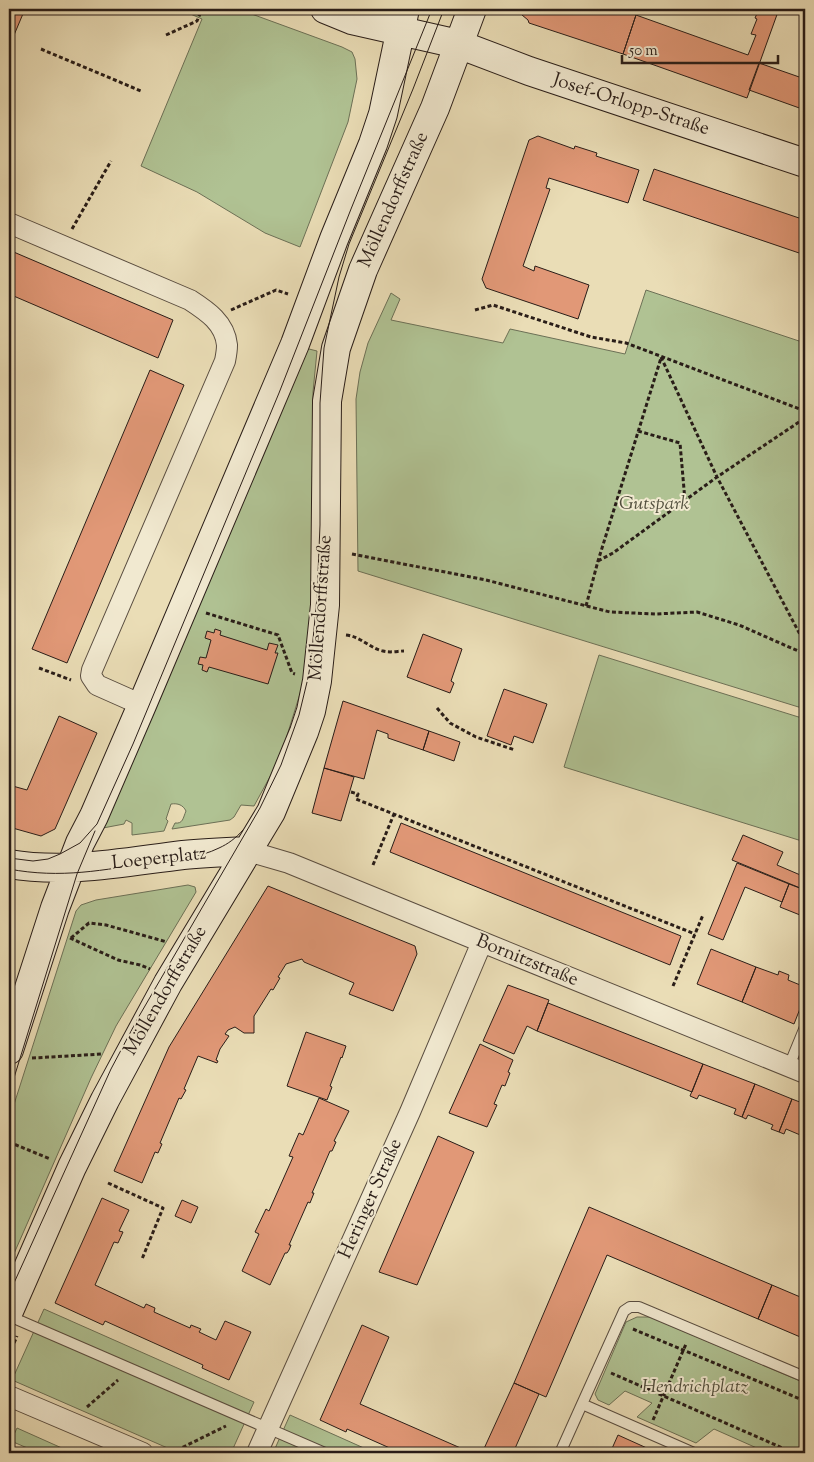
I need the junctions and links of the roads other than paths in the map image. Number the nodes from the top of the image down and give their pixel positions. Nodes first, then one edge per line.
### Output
1 (325, 9) edge
2 (472, 9) edge
3 (404, 16) edge
4 (458, 44) junction
5 (805, 163) edge
6 (9, 223) edge
7 (142, 705) junction
8 (248, 851) junction
9 (9, 864) edge
10 (70, 868) junction
11 (482, 942) junction
12 (805, 1028) edge
13 (18, 1054) edge
14 (797, 1069) edge
15 (9, 1311) edge
16 (9, 1316) edge
17 (805, 1377) edge
18 (9, 1396) edge
19 (582, 1404) junction
20 (268, 1428) junction
21 (143, 1453) edge
22 (257, 1453) edge
23 (325, 1453) edge
24 (560, 1453) edge
25 (694, 1453) edge

1 - 3 main road, Josef-Orlopp-Straße
2 - 4 main road, Möllendorffstraße
3 - 4 main road, Josef-Orlopp-Straße
3 - 7 main road, Möllendorffstraße
4 - 5 main road, Josef-Orlopp-Straße
4 - 8 main road, Möllendorffstraße
6 - 7 street
7 - 10 main road, Möllendorffstraße
8 - 10 main road, Loeperplatz
8 - 11 street, Bornitzstraße
8 - 15 main road, Möllendorffstraße
9 - 10 main road, Loeperplatz
10 - 13 main road, Möllendorffstraße
11 - 14 street, Bornitzstraße
11 - 20 street, Heringer Straße
12 - 14 lane
16 - 20 lane
17 - 19 lane
18 - 21 street
19 - 24 lane
19 - 25 lane
20 - 22 street, Heringer Straße
20 - 23 lane

